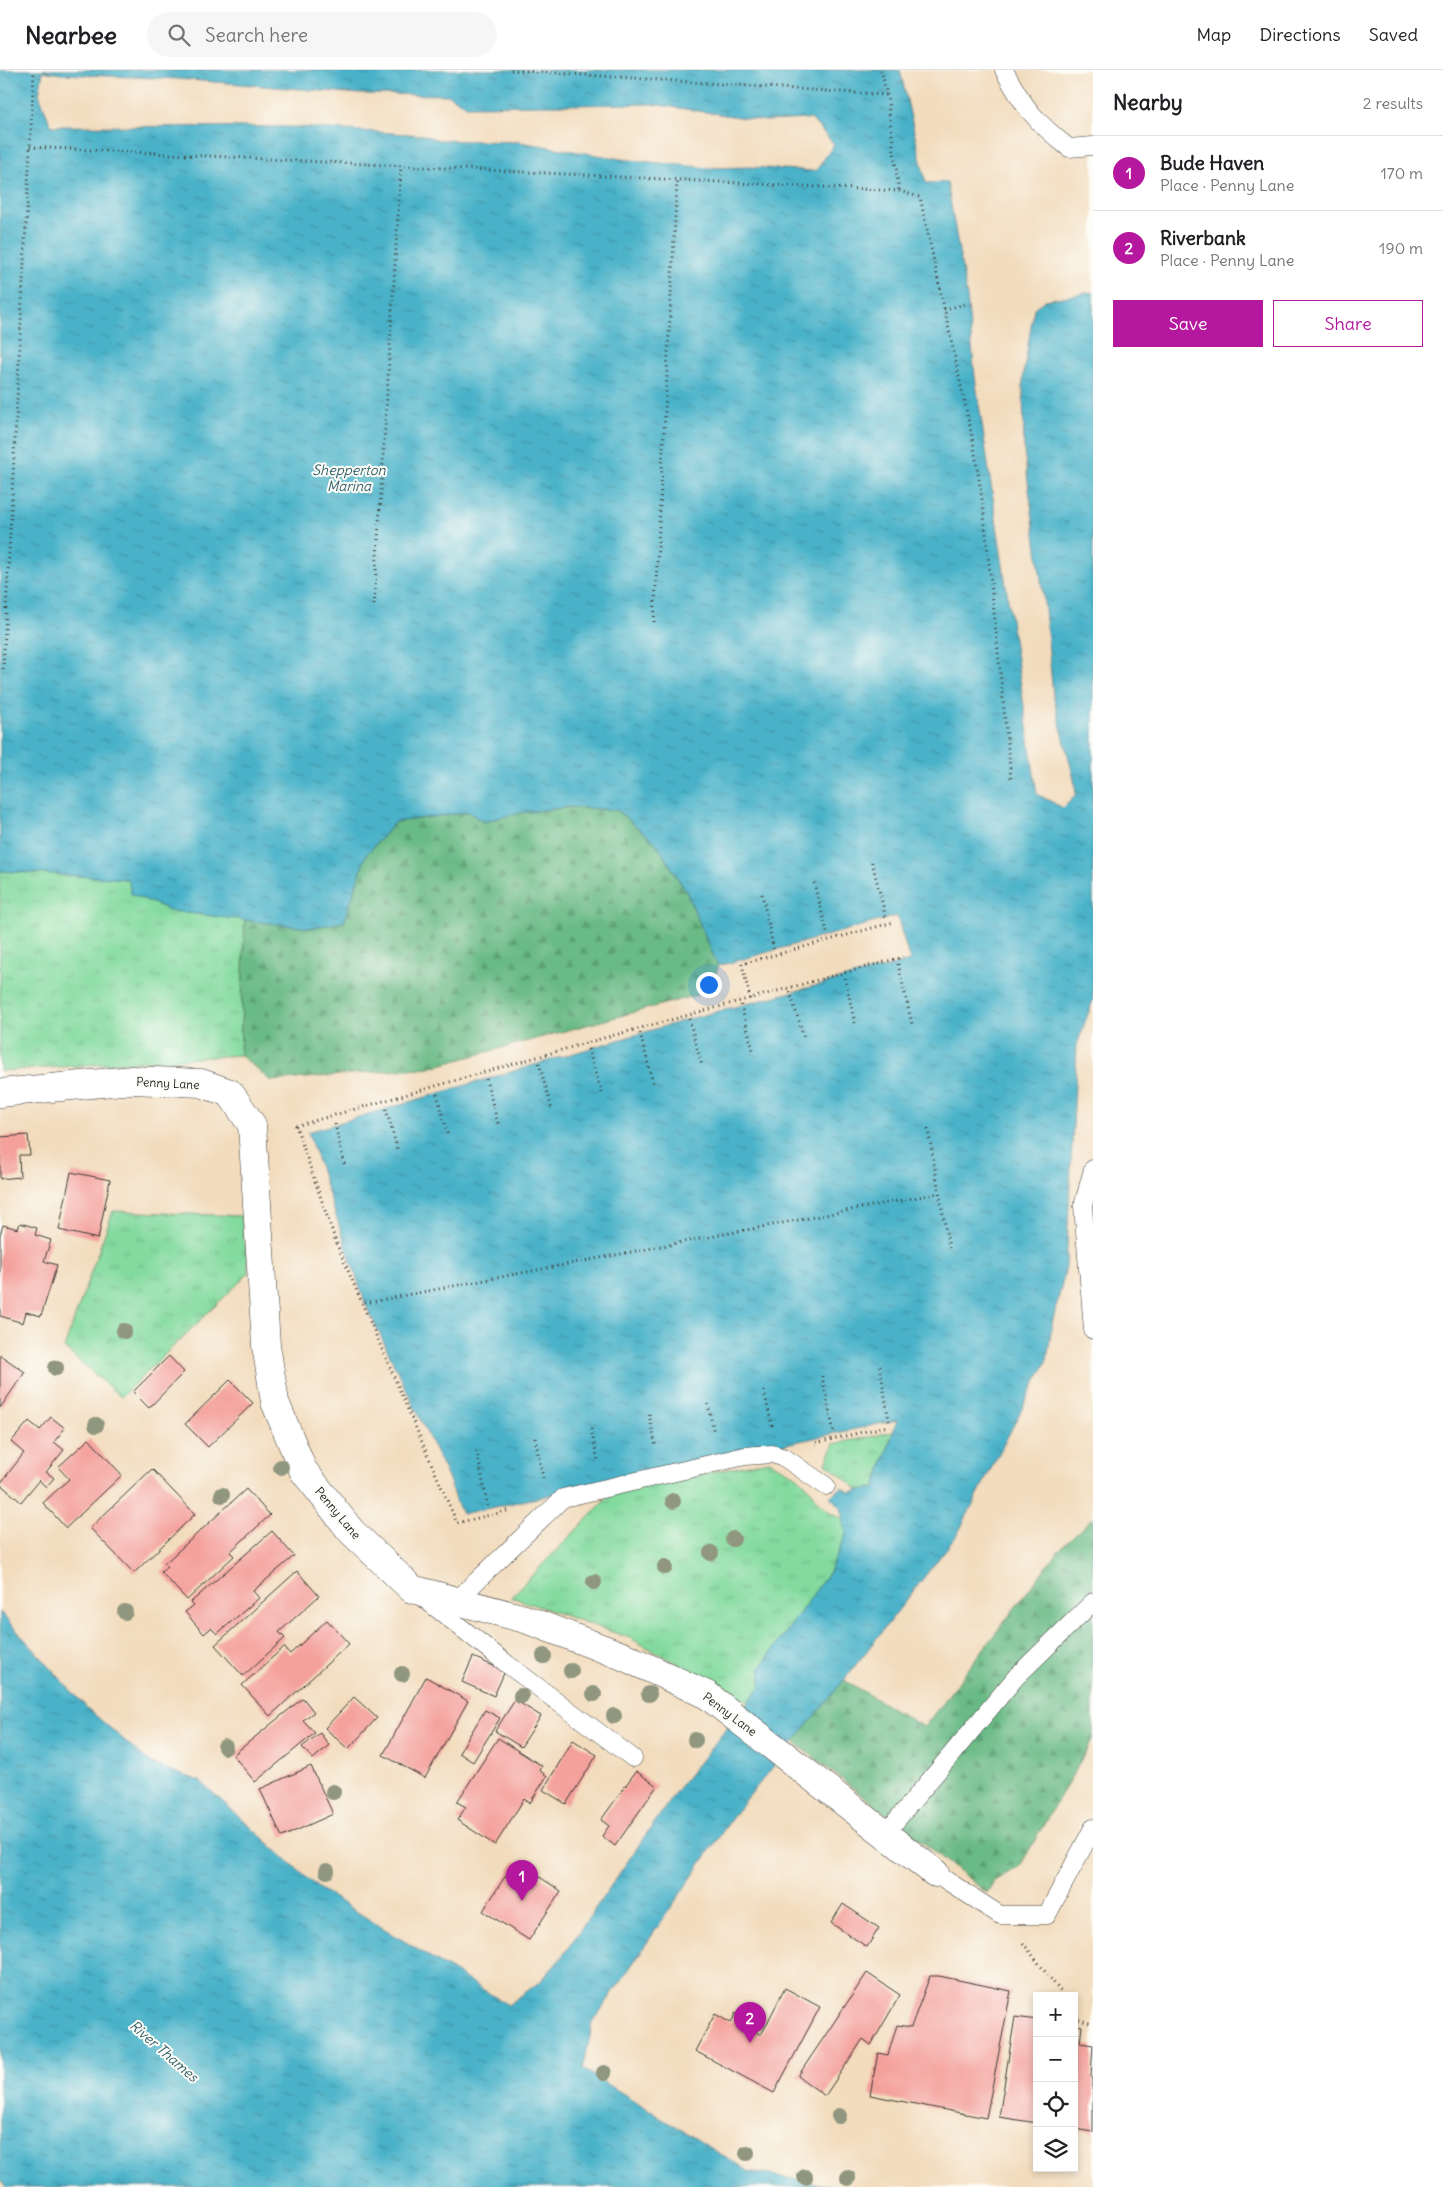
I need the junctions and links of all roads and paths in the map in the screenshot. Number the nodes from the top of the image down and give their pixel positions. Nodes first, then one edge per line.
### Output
1 (34, 70) edge
2 (511, 70) edge
3 (882, 70) edge
4 (1004, 70) edge
5 (887, 95) junction
6 (1093, 146) edge
7 (30, 147) junction
8 (401, 166) junction
9 (678, 180) junction
10 (899, 191) junction
11 (967, 304) dead end
12 (944, 309) junction
13 (374, 606) dead end
14 (654, 622) dead end
15 (3, 669) dead end
16 (1011, 778) dead end
17 (872, 862) dead end
18 (814, 883) dead end
19 (762, 894) dead end
20 (886, 918) dead end
21 (894, 922) dead end
22 (828, 935) dead end
23 (774, 951) dead end
24 (903, 957) dead end
25 (898, 964) dead end
26 (845, 978) dead end
27 (790, 992) dead end
28 (750, 999) junction
29 (741, 1005) dead end
30 (689, 1019) dead end
31 (856, 1024) dead end
32 (912, 1024) dead end
33 (640, 1033) dead end
34 (804, 1038) dead end
35 (588, 1049) dead end
36 (753, 1050) dead end
37 (539, 1063) dead end
38 (702, 1066) dead end
39 (486, 1079) dead end
40 (653, 1083) dead end
41 (0, 1093) edge
42 (602, 1093) dead end
43 (437, 1094) dead end
44 (386, 1109) dead end
45 (552, 1110) dead end
46 (335, 1124) dead end
47 (498, 1124) dead end
48 (928, 1129) dead end
49 (448, 1136) dead end
50 (398, 1152) dead end
51 (345, 1166) dead end
52 (1093, 1169) edge
53 (940, 1193) junction
54 (949, 1248) dead end
55 (365, 1304) dead end
56 (1093, 1330) edge
57 (880, 1366) dead end
58 (822, 1376) dead end
59 (764, 1391) dead end
60 (708, 1404) dead end
61 (649, 1414) dead end
62 (889, 1421) dead end
63 (888, 1426) dead end
64 (773, 1428) dead end
65 (591, 1429) dead end
66 (834, 1433) dead end
67 (535, 1438) dead end
68 (715, 1440) dead end
69 (477, 1451) dead end
70 (657, 1452) dead end
71 (772, 1454) junction
72 (600, 1465) dead end
73 (545, 1486) dead end
74 (826, 1486) dead end
75 (563, 1498) junction
76 (488, 1508) dead end
77 (412, 1589) junction
78 (456, 1600) junction
79 (1093, 1602) edge
80 (633, 1758) dead end
81 (1093, 1828) edge
82 (885, 1834) junction
83 (935, 1873) joint
84 (1000, 1914) junction
85 (1061, 1992) edge
86 (1078, 2019) edge
87 (1093, 2024) edge

1 - 7 path
2 - 5 path
3 - 5 path
4 - 6 lane
5 - 10 path
7 - 8 path
7 - 15 path
8 - 9 path
8 - 13 path
9 - 10 path
9 - 14 path
10 - 12 path
11 - 12 path
12 - 16 path
17 - 20 path
18 - 22 path
19 - 23 path
21 - 28 path
24 - 28 path
25 - 32 path
26 - 31 path
27 - 34 path
28 - 75 path
29 - 36 path
30 - 38 path
33 - 40 path
35 - 42 path
37 - 45 path
39 - 47 path
41 - 77 street, Penny Lane
43 - 49 path
44 - 50 path
46 - 51 path
48 - 53 path
52 - 56 lane
53 - 54 path
53 - 55 path
57 - 62 path
58 - 66 path
59 - 64 path
60 - 68 path
61 - 70 path
63 - 71 path
65 - 72 path
67 - 73 path
69 - 76 path
71 - 74 lane
71 - 75 lane
75 - 78 lane
77 - 78 street, Penny Lane
77 - 80 lane
78 - 82 street, Penny Lane
79 - 82 lane
81 - 84 lane
82 - 83 street, Penny Lane
83 - 84 lane
84 - 85 path
86 - 87 path

